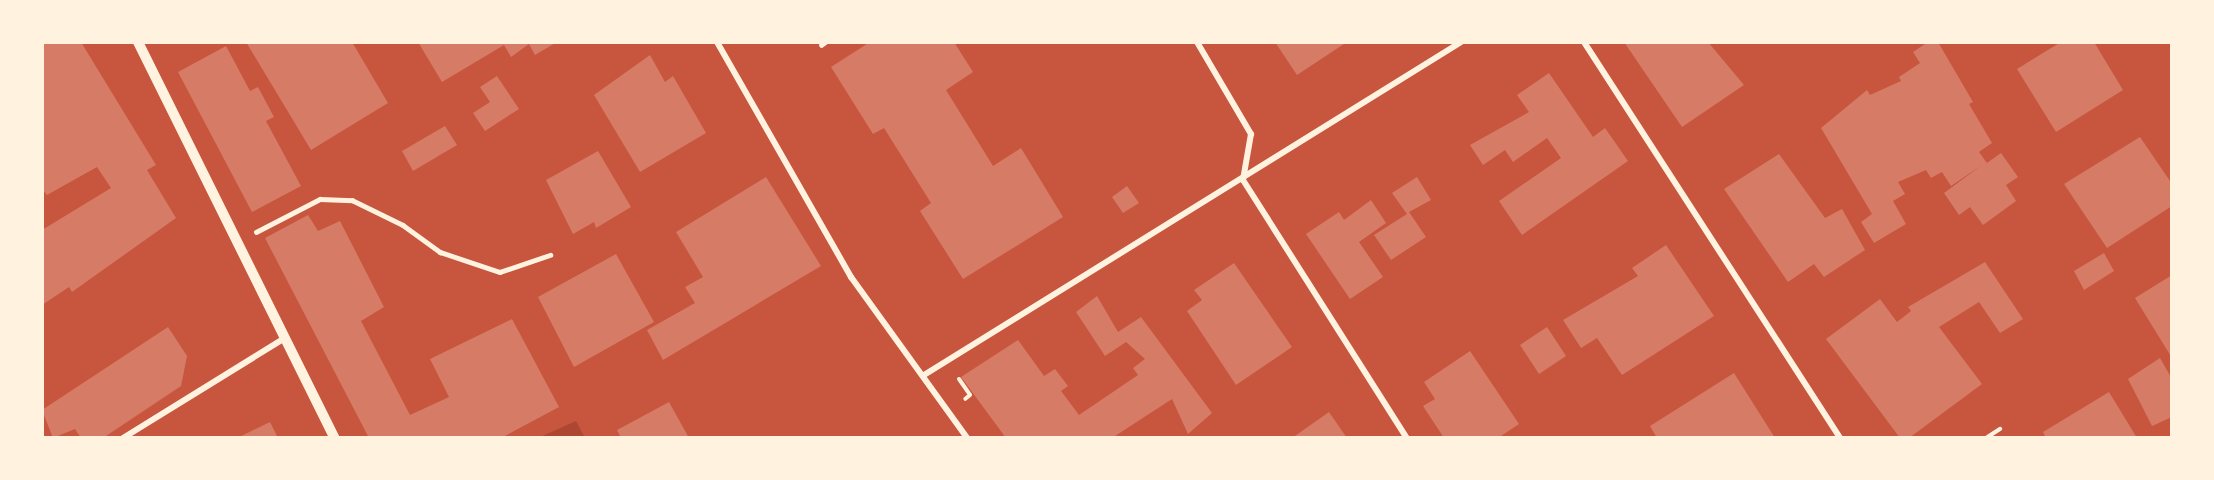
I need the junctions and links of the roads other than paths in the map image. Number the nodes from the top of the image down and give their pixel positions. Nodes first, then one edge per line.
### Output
1 (138, 42) edge
2 (717, 42) edge
3 (1197, 42) edge
4 (1461, 42) edge
5 (1584, 42) edge
6 (1243, 180) junction
7 (256, 232) dead end
8 (550, 255) dead end
9 (285, 338) junction
10 (924, 375) junction
11 (123, 438) edge
12 (335, 438) edge
13 (967, 438) edge
14 (1407, 438) edge
15 (1840, 438) edge

1 - 9 street
2 - 10 street
3 - 6 street
4 - 6 street
5 - 15 street
6 - 10 street
6 - 14 street
7 - 8 lane
9 - 11 street
9 - 12 street
10 - 13 street

